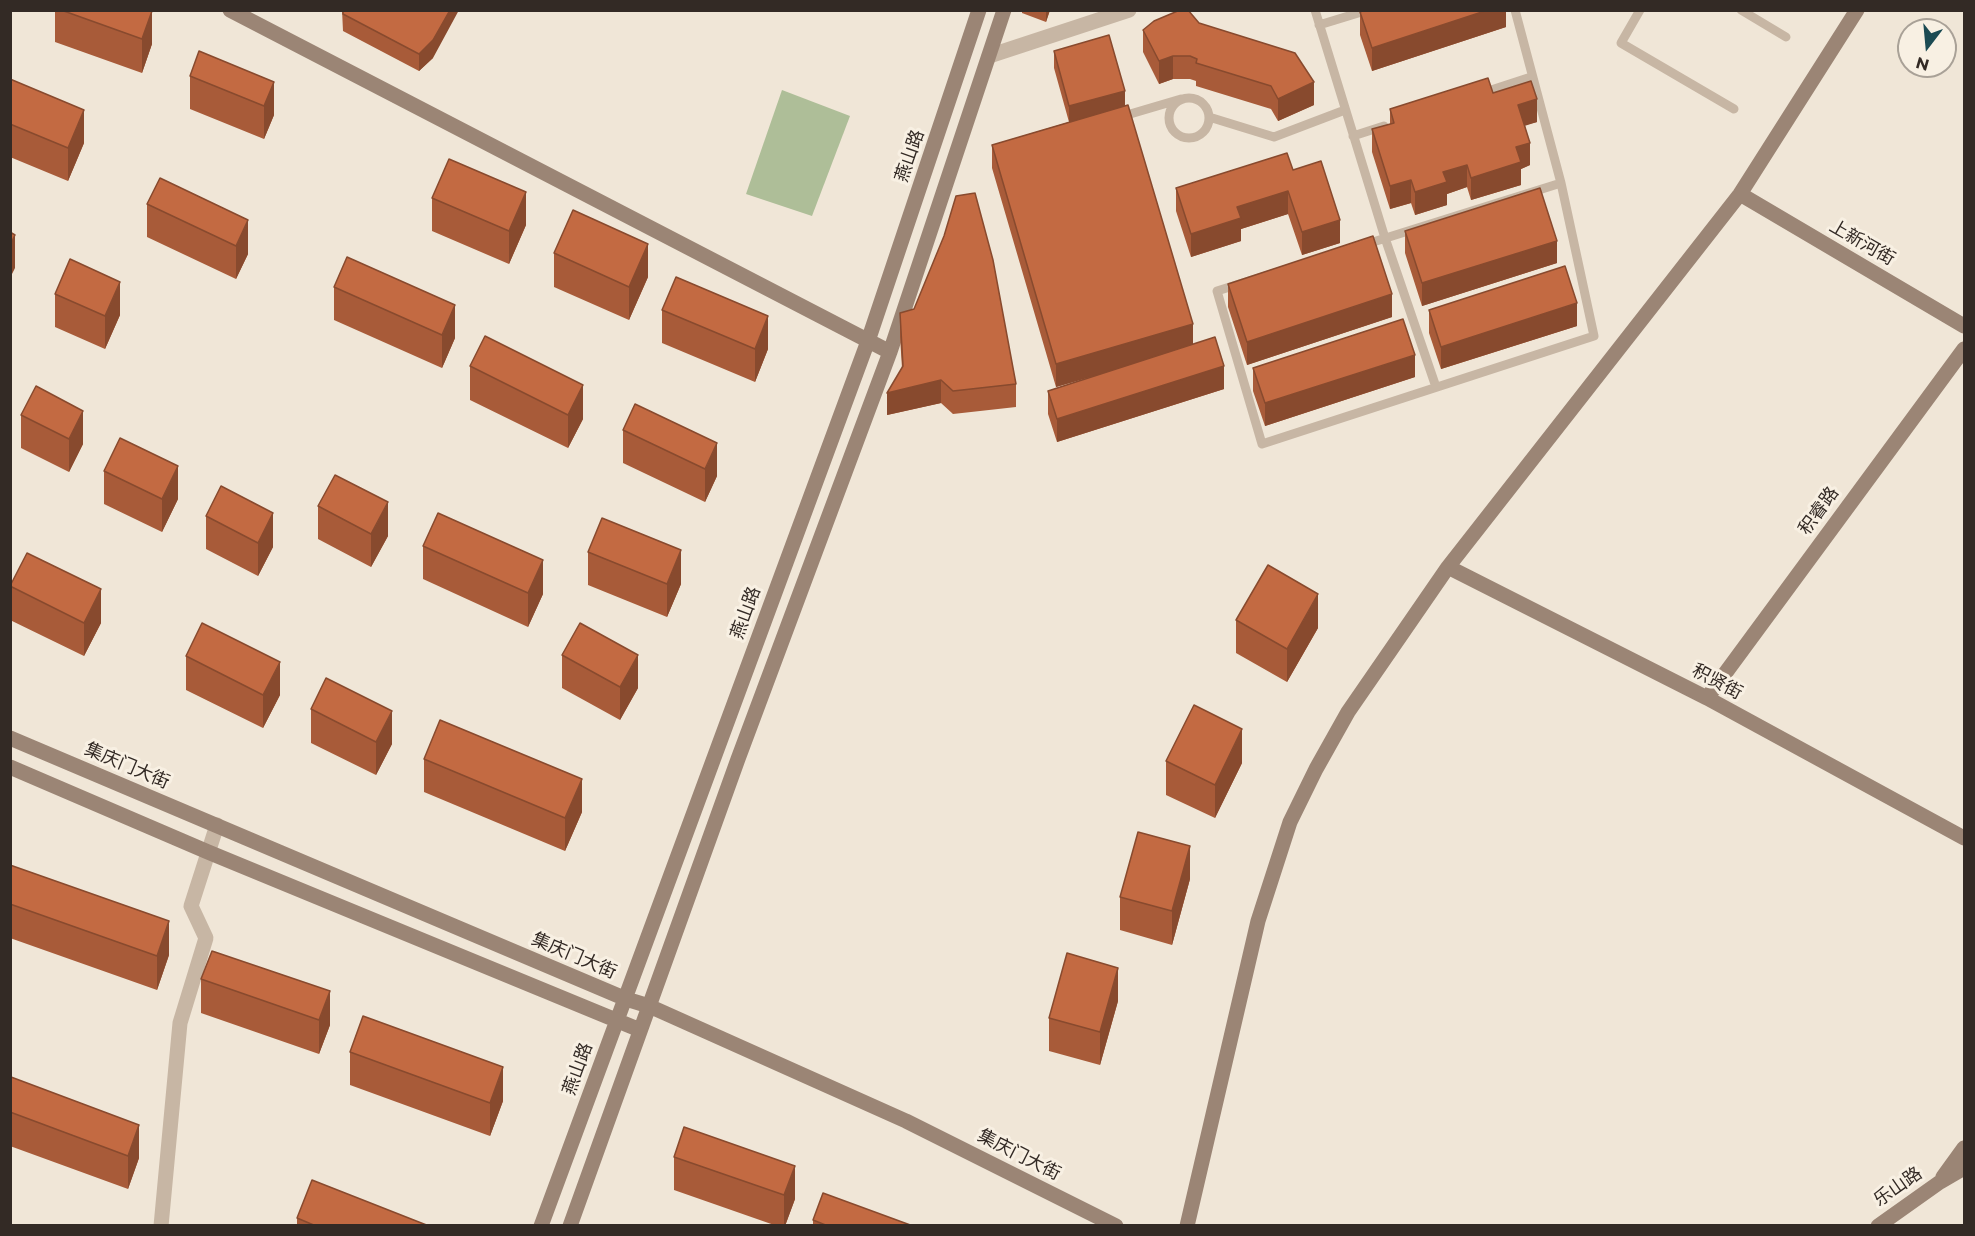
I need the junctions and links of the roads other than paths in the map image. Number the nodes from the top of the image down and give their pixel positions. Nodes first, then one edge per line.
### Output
1 (230, 10) edge
2 (979, 10) edge
3 (1004, 10) edge
4 (1129, 10) edge
5 (1315, 10) edge
6 (1368, 10) edge
7 (1515, 10) edge
8 (1640, 10) edge
9 (1741, 10) edge
10 (1857, 10) edge
11 (1319, 25) junction
12 (1786, 37) dead end
13 (989, 56) junction
14 (1531, 77) junction
15 (1476, 96) edge
16 (1181, 99) junction
17 (1345, 110) junction
18 (1734, 110) dead end
19 (1209, 117) junction
20 (1115, 119) edge
21 (1398, 121) edge
22 (1353, 136) junction
23 (1561, 183) junction
24 (1740, 194) junction
25 (1385, 238) junction
26 (1965, 326) edge
27 (868, 342) junction
28 (1965, 349) edge
29 (890, 352) junction
30 (1436, 387) junction
31 (1448, 567) junction
32 (1707, 698) junction
33 (10, 738) edge
34 (10, 766) edge
35 (217, 825) junction
36 (1965, 838) edge
37 (208, 852) junction
38 (626, 999) junction
39 (649, 1006) junction
40 (617, 1021) junction
41 (640, 1030) junction
42 (1965, 1148) edge
43 (1965, 1168) edge
44 (1940, 1182) junction
45 (161, 1226) edge
46 (541, 1226) edge
47 (570, 1226) edge
48 (1116, 1226) edge
49 (1187, 1226) edge
50 (1878, 1226) edge

1 - 27 street
2 - 27 street, 燕山路
3 - 13 street
4 - 13 street
5 - 11 lane
6 - 11 lane
7 - 14 lane
8 - 18 lane
9 - 12 lane
10 - 24 street
11 - 17 lane
13 - 29 street
14 - 15 lane
14 - 23 lane
16 - 19 lane
16 - 19 lane
16 - 20 lane
17 - 19 lane
17 - 22 lane
21 - 22 lane
22 - 25 lane
23 - 25 lane
23 - 30 lane
24 - 26 street, 上新河街
24 - 31 street
25 - 30 lane
25 - 30 lane
27 - 29 street
27 - 38 street, 燕山路
28 - 32 street, 积睿路
29 - 39 street
31 - 32 street, 积贤街
31 - 49 street
32 - 36 street, 积贤街
33 - 35 street, 集庆门大街
34 - 37 street
35 - 37 street
35 - 38 street, 集庆门大街
37 - 40 street
37 - 45 street
38 - 39 street, 集庆门大街
38 - 40 street, 燕山路
39 - 41 street
39 - 48 street, 集庆门大街
40 - 41 street
40 - 46 street, 燕山路
41 - 47 street
42 - 44 street, 乐山路
43 - 44 street, 乐山路
44 - 50 street, 乐山路

